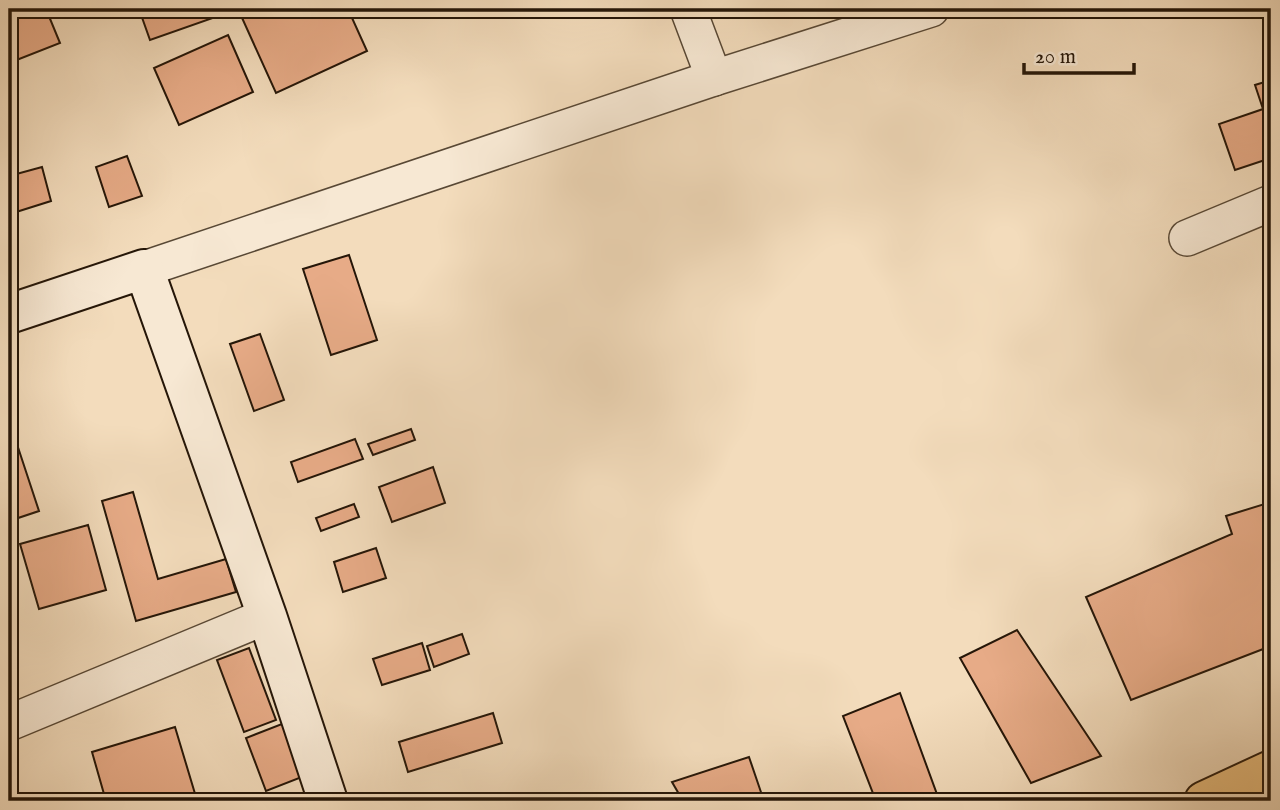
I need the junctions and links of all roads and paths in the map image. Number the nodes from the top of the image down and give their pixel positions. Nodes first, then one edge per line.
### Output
1 (688, 9) edge
2 (931, 9) edge
3 (714, 78) junction
4 (1271, 203) edge
5 (1187, 238) dead end
6 (144, 269) junction
7 (9, 314) edge
8 (267, 616) junction
9 (9, 723) edge
10 (1271, 770) edge
11 (328, 801) edge
12 (1204, 801) edge

1 - 3 street
2 - 3 street
3 - 6 street
4 - 5 street
6 - 7 street
6 - 8 street
8 - 9 street
8 - 11 street
10 - 12 highway

